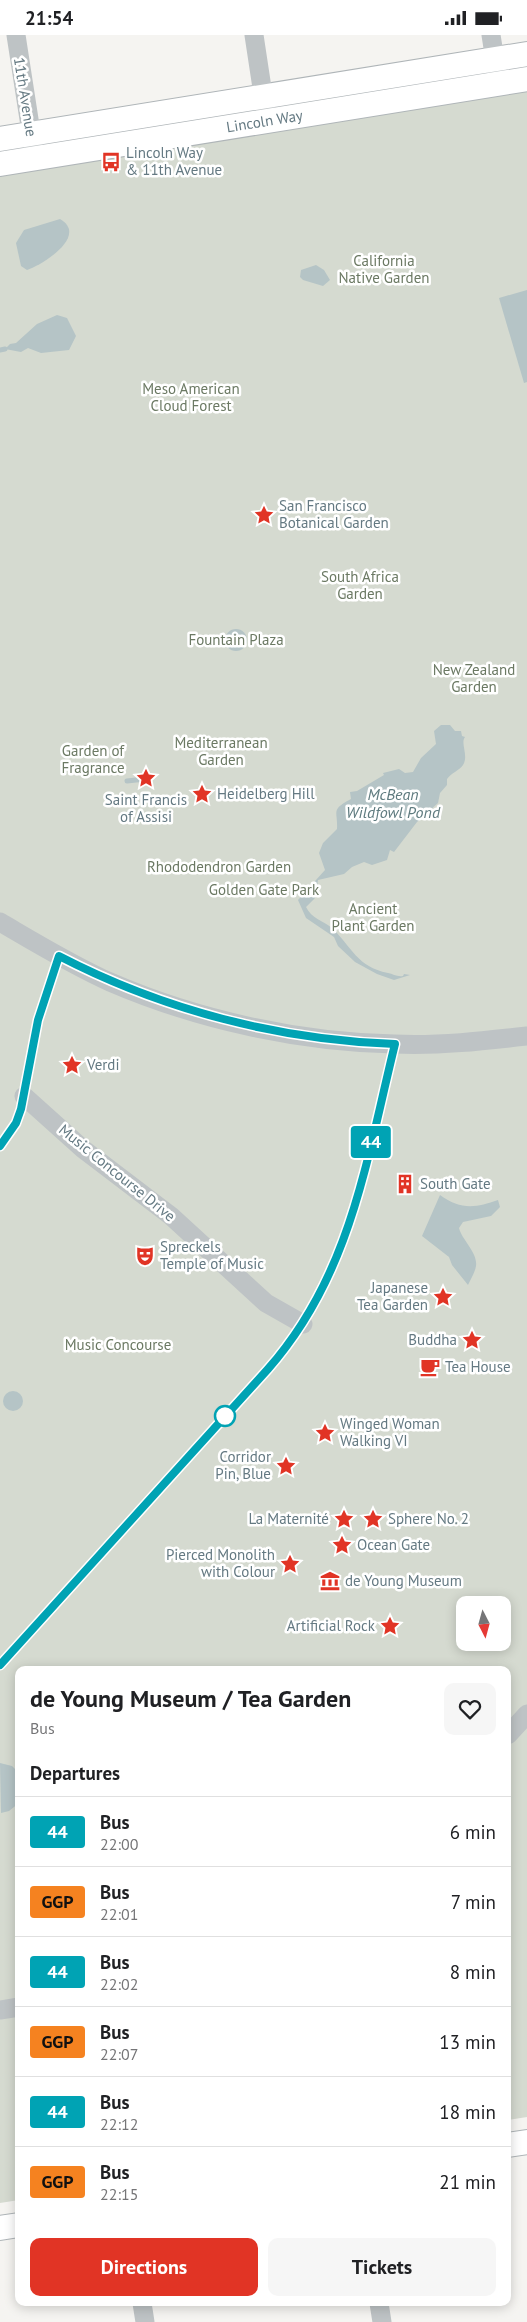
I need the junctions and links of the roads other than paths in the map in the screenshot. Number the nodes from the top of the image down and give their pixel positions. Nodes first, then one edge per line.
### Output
1 (16, 35) edge
2 (254, 35) edge
3 (491, 35) edge
4 (527, 54) edge
5 (495, 59) junction
6 (527, 79) edge
7 (499, 83) junction
8 (264, 96) junction
9 (268, 121) junction
10 (31, 134) junction
11 (0, 139) edge
12 (35, 159) junction
13 (0, 164) edge
14 (0, 922) edge
15 (527, 1036) edge
16 (24, 1096) dead end
17 (303, 1324) dead end
18 (527, 1714) edge
19 (511, 1732) edge
20 (15, 2007) edge
21 (0, 2009) edge
22 (527, 2142) edge
23 (511, 2145) edge
24 (15, 2226) edge
25 (0, 2228) edge
26 (142, 2306) edge
27 (379, 2306) edge
28 (145, 2322) edge
29 (382, 2322) edge

1 - 10 street, 11th Avenue
2 - 8 street
3 - 5 street
4 - 5 main road, Lincoln Way
5 - 7 street
5 - 8 main road, Lincoln Way
6 - 7 main road, Lincoln Way
7 - 9 main road, Lincoln Way
8 - 9 street
8 - 10 main road, Lincoln Way
9 - 12 main road, Lincoln Way
10 - 11 main road, Lincoln Way
10 - 12 street, 11th Avenue
12 - 13 main road, Lincoln Way
14 - 15 street
16 - 17 street, Music Concourse Drive
18 - 19 street
20 - 21 street
22 - 23 main road
24 - 25 main road
26 - 28 street
27 - 29 street

